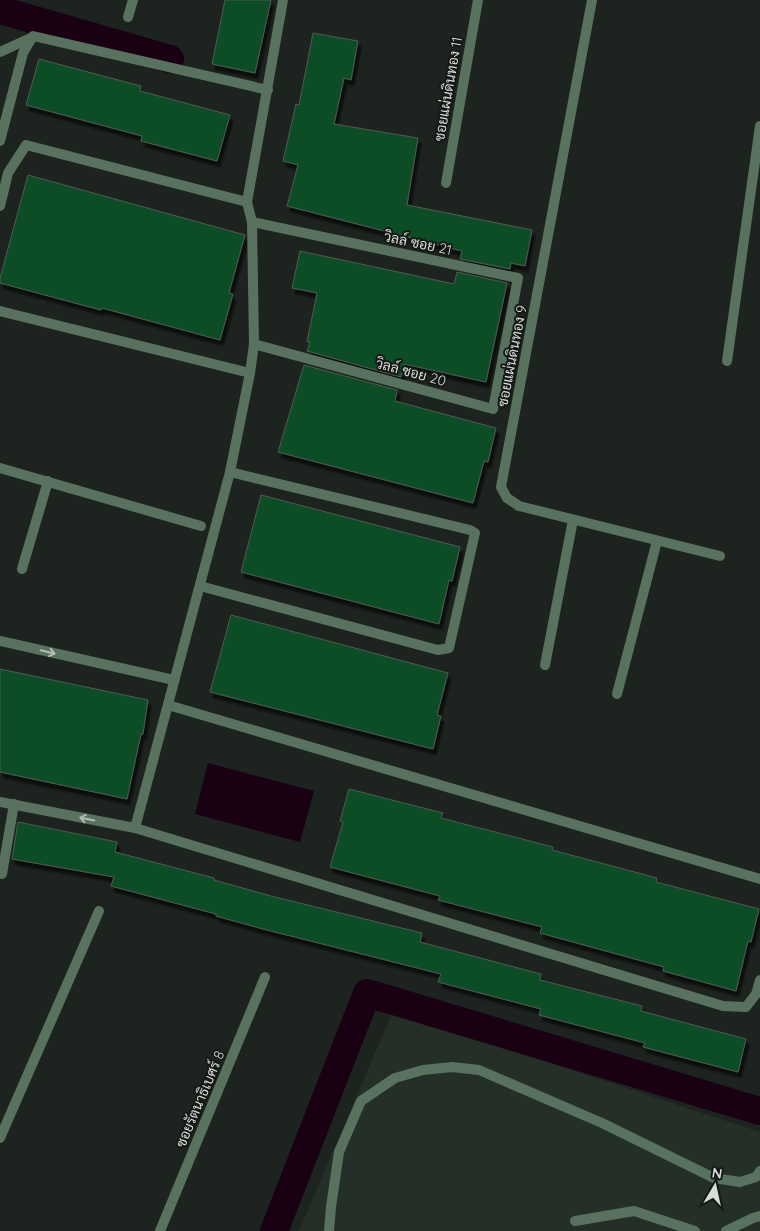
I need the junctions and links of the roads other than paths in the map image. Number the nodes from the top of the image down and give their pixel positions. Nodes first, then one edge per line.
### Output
1 (133, 0) edge
2 (283, 0) edge
3 (478, 0) edge
4 (592, 0) edge
5 (128, 17) dead end
6 (34, 36) junction
7 (0, 52) edge
8 (268, 90) junction
9 (760, 126) edge
10 (0, 141) edge
11 (446, 183) dead end
12 (247, 202) junction
13 (0, 206) edge
14 (252, 222) junction
15 (0, 311) edge
16 (505, 339) joint
17 (254, 344) junction
18 (727, 361) dead end
19 (250, 373) junction
20 (0, 468) edge
21 (230, 472) junction
22 (48, 481) junction
23 (573, 520) junction
24 (201, 526) dead end
25 (657, 540) junction
26 (720, 556) dead end
27 (22, 569) dead end
28 (200, 586) junction
29 (0, 641) edge
30 (545, 665) dead end
31 (174, 680) junction
32 (617, 694) dead end
33 (168, 705) junction
34 (0, 802) edge
35 (14, 804) junction
36 (135, 828) junction
37 (2, 874) dead end
38 (760, 879) edge
39 (99, 911) dead end
40 (265, 977) dead end
41 (760, 980) edge
42 (0, 1138) edge
43 (760, 1170) edge
44 (760, 1216) edge
45 (575, 1222) dead end
46 (160, 1231) edge
47 (329, 1231) edge
48 (695, 1231) edge
49 (726, 1231) edge

1 - 5 street
2 - 8 street
3 - 11 street, ซอยแผ่นดินทอง 11
4 - 23 street, ซอยแผ่นดินทอง 9
6 - 7 street
6 - 8 street
6 - 10 street
8 - 12 street
9 - 18 street
12 - 13 street
12 - 14 street
14 - 16 street, วิลล์ ซอย 21
14 - 17 street
15 - 19 street
16 - 17 street, วิลล์ ซอย 20
17 - 19 street
19 - 21 street
20 - 22 street
21 - 28 street
21 - 28 street
22 - 24 street
22 - 27 street
23 - 25 street, ซอยแผ่นดินทอง 9
23 - 30 street
25 - 26 street, ซอยแผ่นดินทอง 9
25 - 32 street
28 - 31 street
29 -> 31 street
31 - 33 street
33 - 36 street
33 - 38 street
34 - 35 street
36 -> 35 street
35 - 37 street
36 - 41 street
39 - 42 street
40 - 46 street, ซอยรัตนาธิเบศร์ 8
43 - 47 street
44 - 49 street
45 - 48 street

